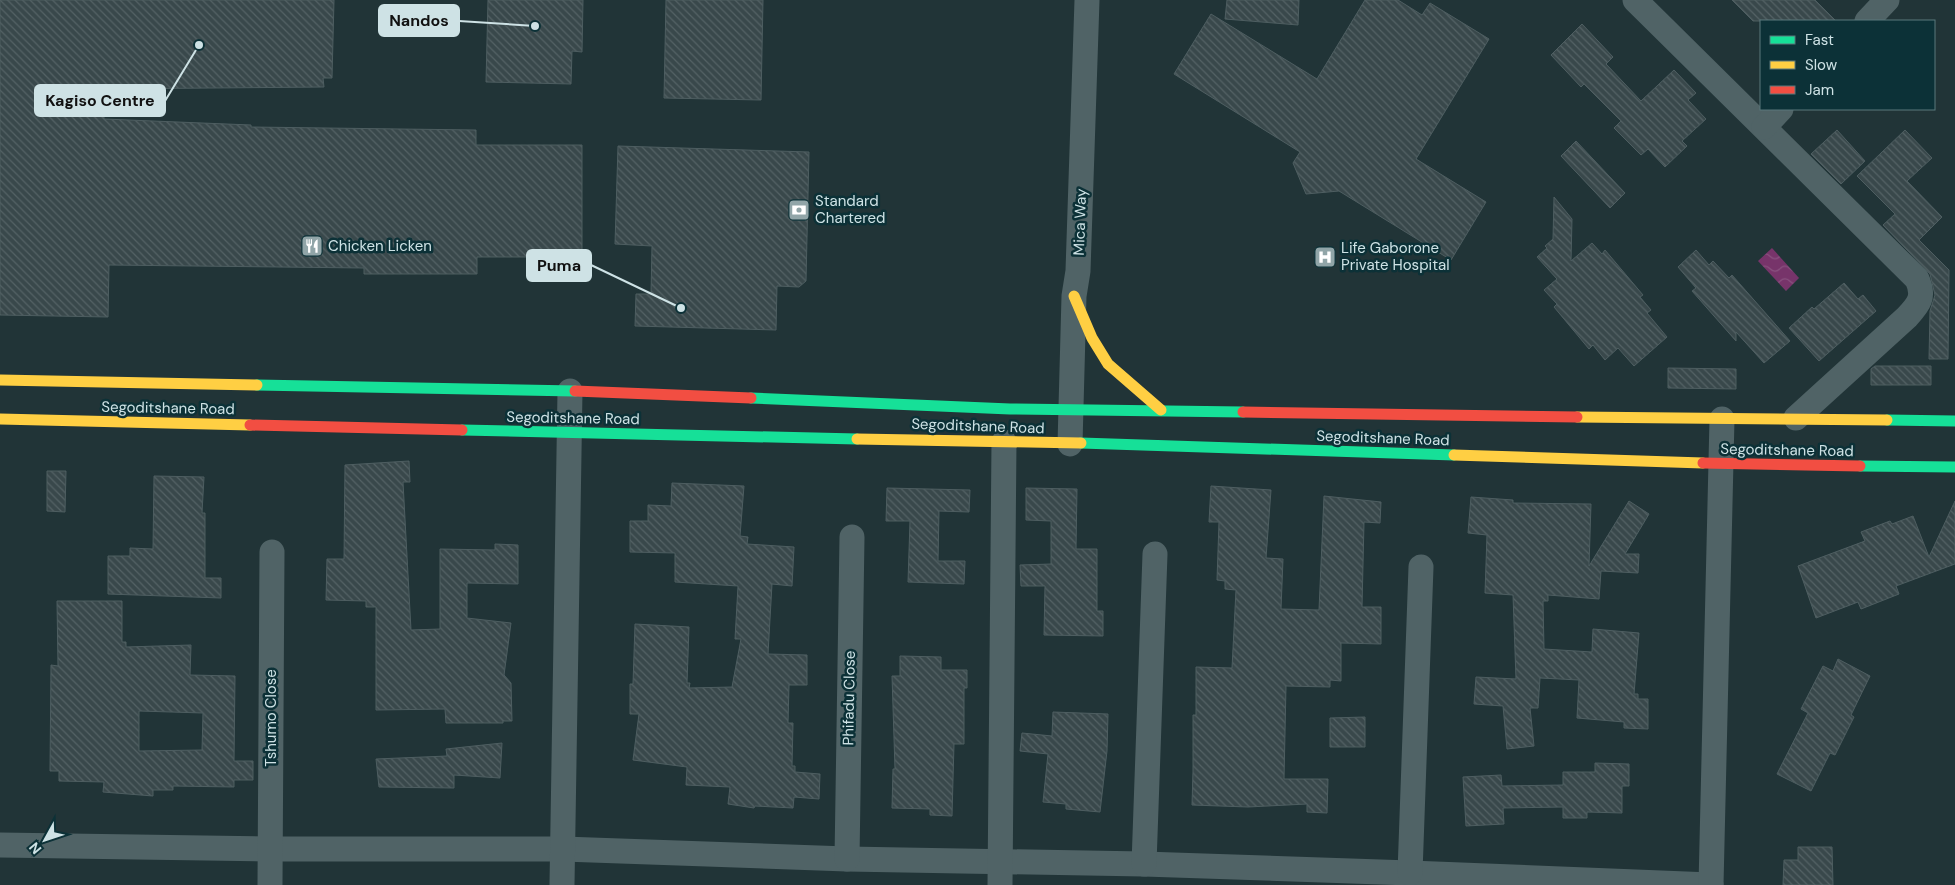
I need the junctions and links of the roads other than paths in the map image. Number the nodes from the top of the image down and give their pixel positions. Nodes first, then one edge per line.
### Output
1 (1087, 0) edge
2 (1635, 0) edge
3 (1887, 0) edge
4 (1868, 20) edge
5 (1780, 110) edge
6 (1764, 127) junction
7 (1074, 296) junction
8 (0, 380) edge
9 (570, 391) junction
10 (1070, 409) junction
11 (1161, 410) junction
12 (1796, 418) junction
13 (0, 419) edge
14 (1722, 419) junction
15 (1955, 422) edge
16 (570, 433) junction
17 (1004, 442) junction
18 (1070, 444) junction
19 (1720, 464) junction
20 (1955, 467) edge
21 (852, 537) dead end
22 (272, 552) dead end
23 (1154, 554) dead end
24 (1421, 567) dead end
25 (0, 845) edge
26 (270, 849) junction
27 (563, 849) junction
28 (847, 859) junction
29 (1144, 864) junction
30 (1410, 872) junction
31 (1000, 874) edge
32 (270, 885) edge
33 (562, 885) edge
34 (1711, 885) edge

1 - 7 street, Mica Way
2 - 6 street
3 - 4 street
5 - 6 street
6 - 12 street
7 - 10 street, Mica Way
7 - 11 main road
8 - 9 main road, Segoditshane Road
9 - 10 main road, Segoditshane Road
9 - 16 street
10 - 11 main road, Segoditshane Road
10 - 18 street, Mica Way
11 - 14 main road, Segoditshane Road
12 - 14 main road, Segoditshane Road
12 - 15 main road, Segoditshane Road
13 - 16 main road, Segoditshane Road
14 - 19 street
16 - 17 main road, Segoditshane Road
16 - 27 street
17 - 18 main road, Segoditshane Road
17 - 31 street
18 - 19 main road, Segoditshane Road
19 - 20 main road, Segoditshane Road
19 - 34 street
21 - 28 street, Phifadu Close
22 - 26 street, Tshumo Close
23 - 29 street
24 - 30 street
25 - 26 street
26 - 27 street
26 - 32 street, Tshumo Close
27 - 28 street
27 - 33 street
28 - 31 street
29 - 30 street
29 - 31 street
30 - 34 street

